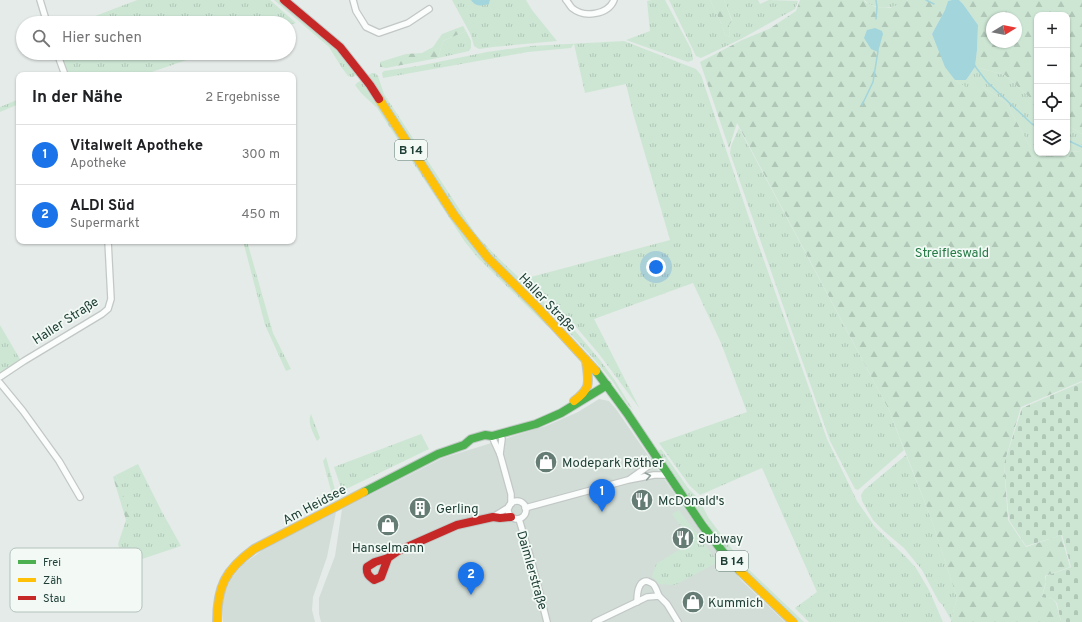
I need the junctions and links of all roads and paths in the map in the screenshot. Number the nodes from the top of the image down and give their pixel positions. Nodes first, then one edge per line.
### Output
1 (40, 0) edge
2 (284, 0) edge
3 (353, 0) edge
4 (566, 0) edge
5 (614, 0) edge
6 (428, 9) dead end
7 (45, 16) edge
8 (60, 60) edge
9 (65, 72) edge
10 (108, 244) edge
11 (586, 360) junction
12 (0, 377) edge
13 (0, 383) edge
14 (607, 385) junction
15 (536, 424) junction
16 (496, 435) junction
17 (500, 454) junction
18 (658, 459) junction
19 (669, 475) junction
20 (628, 480) junction
21 (511, 494) junction
22 (80, 497) dead end
23 (517, 502) junction
24 (510, 505) junction
25 (525, 508) junction
26 (493, 517) junction
27 (515, 518) junction
28 (388, 558) dead end
29 (659, 596) junction
30 (637, 602) junction
31 (217, 622) edge
32 (547, 622) edge
33 (595, 622) edge
34 (678, 622) edge
35 (793, 622) edge

1 - 7 street
2 - 11 main road, Haller Straße / B 14
3 - 6 street
4 - 5 street
8 - 9 street
10 - 12 street, Haller Straße
11 - 14 main road, Haller Straße / B 14
11 - 15 main road
13 - 22 street
14 - 15 main road
14 - 18 main road, Haller Straße / B 14
15 - 16 main road, Am Heidsee
16 - 17 street
16 - 17 street
16 - 31 main road, Am Heidsee
17 - 21 street
18 - 19 main road, Haller Straße / B 14
18 - 20 street
20 -> 19 street
19 - 35 main road, Haller Straße / B 14
20 - 25 street
21 - 23 street
21 - 24 street
23 - 24 street
23 - 25 street
24 - 26 street
24 - 27 street
25 - 27 street
26 - 27 main road
26 - 28 main road
27 - 32 street, Daimlerstraße
29 - 30 street
29 - 30 street
29 - 34 street
30 - 33 street

